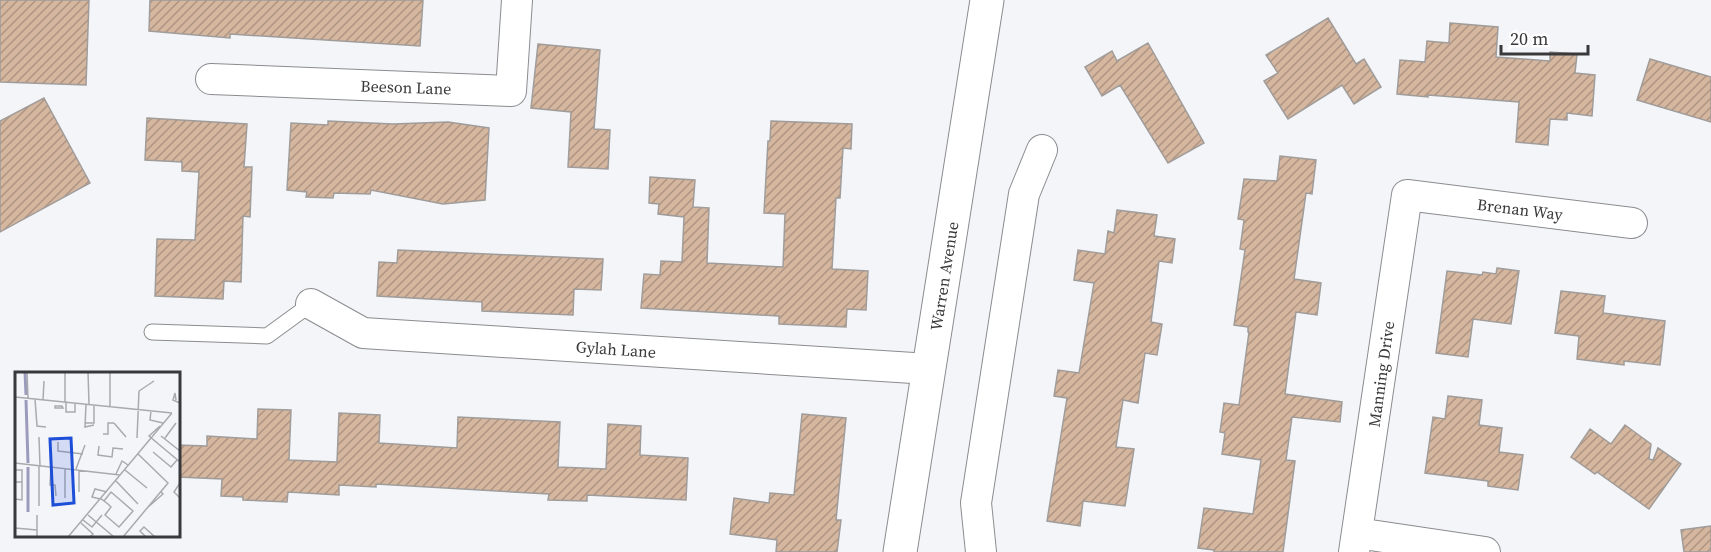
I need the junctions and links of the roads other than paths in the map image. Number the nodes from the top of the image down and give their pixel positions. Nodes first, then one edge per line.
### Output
1 (517, 0) edge
2 (987, 0) edge
3 (211, 79) dead end
4 (1042, 150) dead end
5 (1407, 195) joint
6 (1632, 223) dead end
7 (311, 304) joint
8 (152, 332) dead end
9 (929, 369) junction
10 (1356, 542) edge
11 (900, 552) edge
12 (981, 552) edge
13 (1485, 552) edge

1 - 3 street, Beeson Lane
2 - 9 street, Warren Avenue
4 - 12 street
5 - 6 street, Brenan Way
5 - 10 street, Manning Drive
7 - 8 lane
7 - 9 street, Gylah Lane
9 - 11 street, Warren Avenue
10 - 13 street

